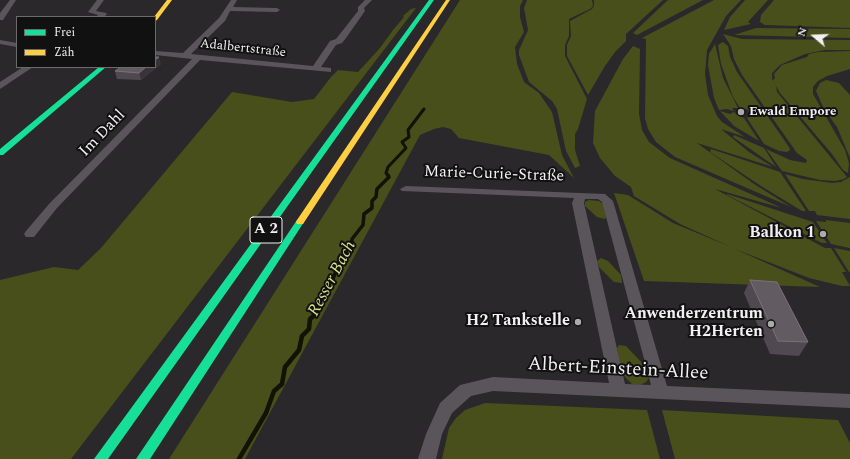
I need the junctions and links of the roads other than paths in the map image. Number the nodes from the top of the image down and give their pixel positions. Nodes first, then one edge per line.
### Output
1 (13, 0) edge
2 (101, 0) edge
3 (170, 0) edge
4 (234, 0) edge
5 (369, 0) edge
6 (432, 0) edge
7 (448, 0) edge
8 (230, 9) junction
9 (277, 10) dead end
10 (101, 16) edge
11 (0, 18) edge
12 (156, 18) edge
13 (0, 42) edge
14 (16, 45) edge
15 (156, 53) edge
16 (185, 56) junction
17 (198, 57) junction
18 (27, 68) edge
19 (102, 68) edge
20 (315, 69) junction
21 (328, 70) dead end
22 (0, 86) edge
23 (0, 153) edge
24 (406, 189) dead end
25 (581, 196) junction
26 (30, 234) dead end
27 (618, 389) junction
28 (661, 392) junction
29 (850, 401) edge
30 (100, 459) edge
31 (143, 459) edge
32 (427, 459) edge

1 - 11 street
2 - 10 street
3 - 12 main road
4 - 8 street
5 - 20 street
6 - 30 main road, A 2
7 - 31 main road, A 2
8 - 9 street
8 - 16 street
13 - 14 street
15 - 16 street, Adalbertstraße
16 - 17 street, Adalbertstraße
17 - 20 street, Adalbertstraße
17 - 26 street, Im Dahl
18 - 22 street
19 - 23 main road
20 - 21 street, Adalbertstraße
24 - 25 street, Marie-Curie-Straße
25 - 27 street, Marie-Curie-Straße
25 - 28 street, Marie-Curie-Straße
27 - 28 street, Albert-Einstein-Allee
27 - 32 street, Albert-Einstein-Allee
28 - 29 street, Albert-Einstein-Allee

